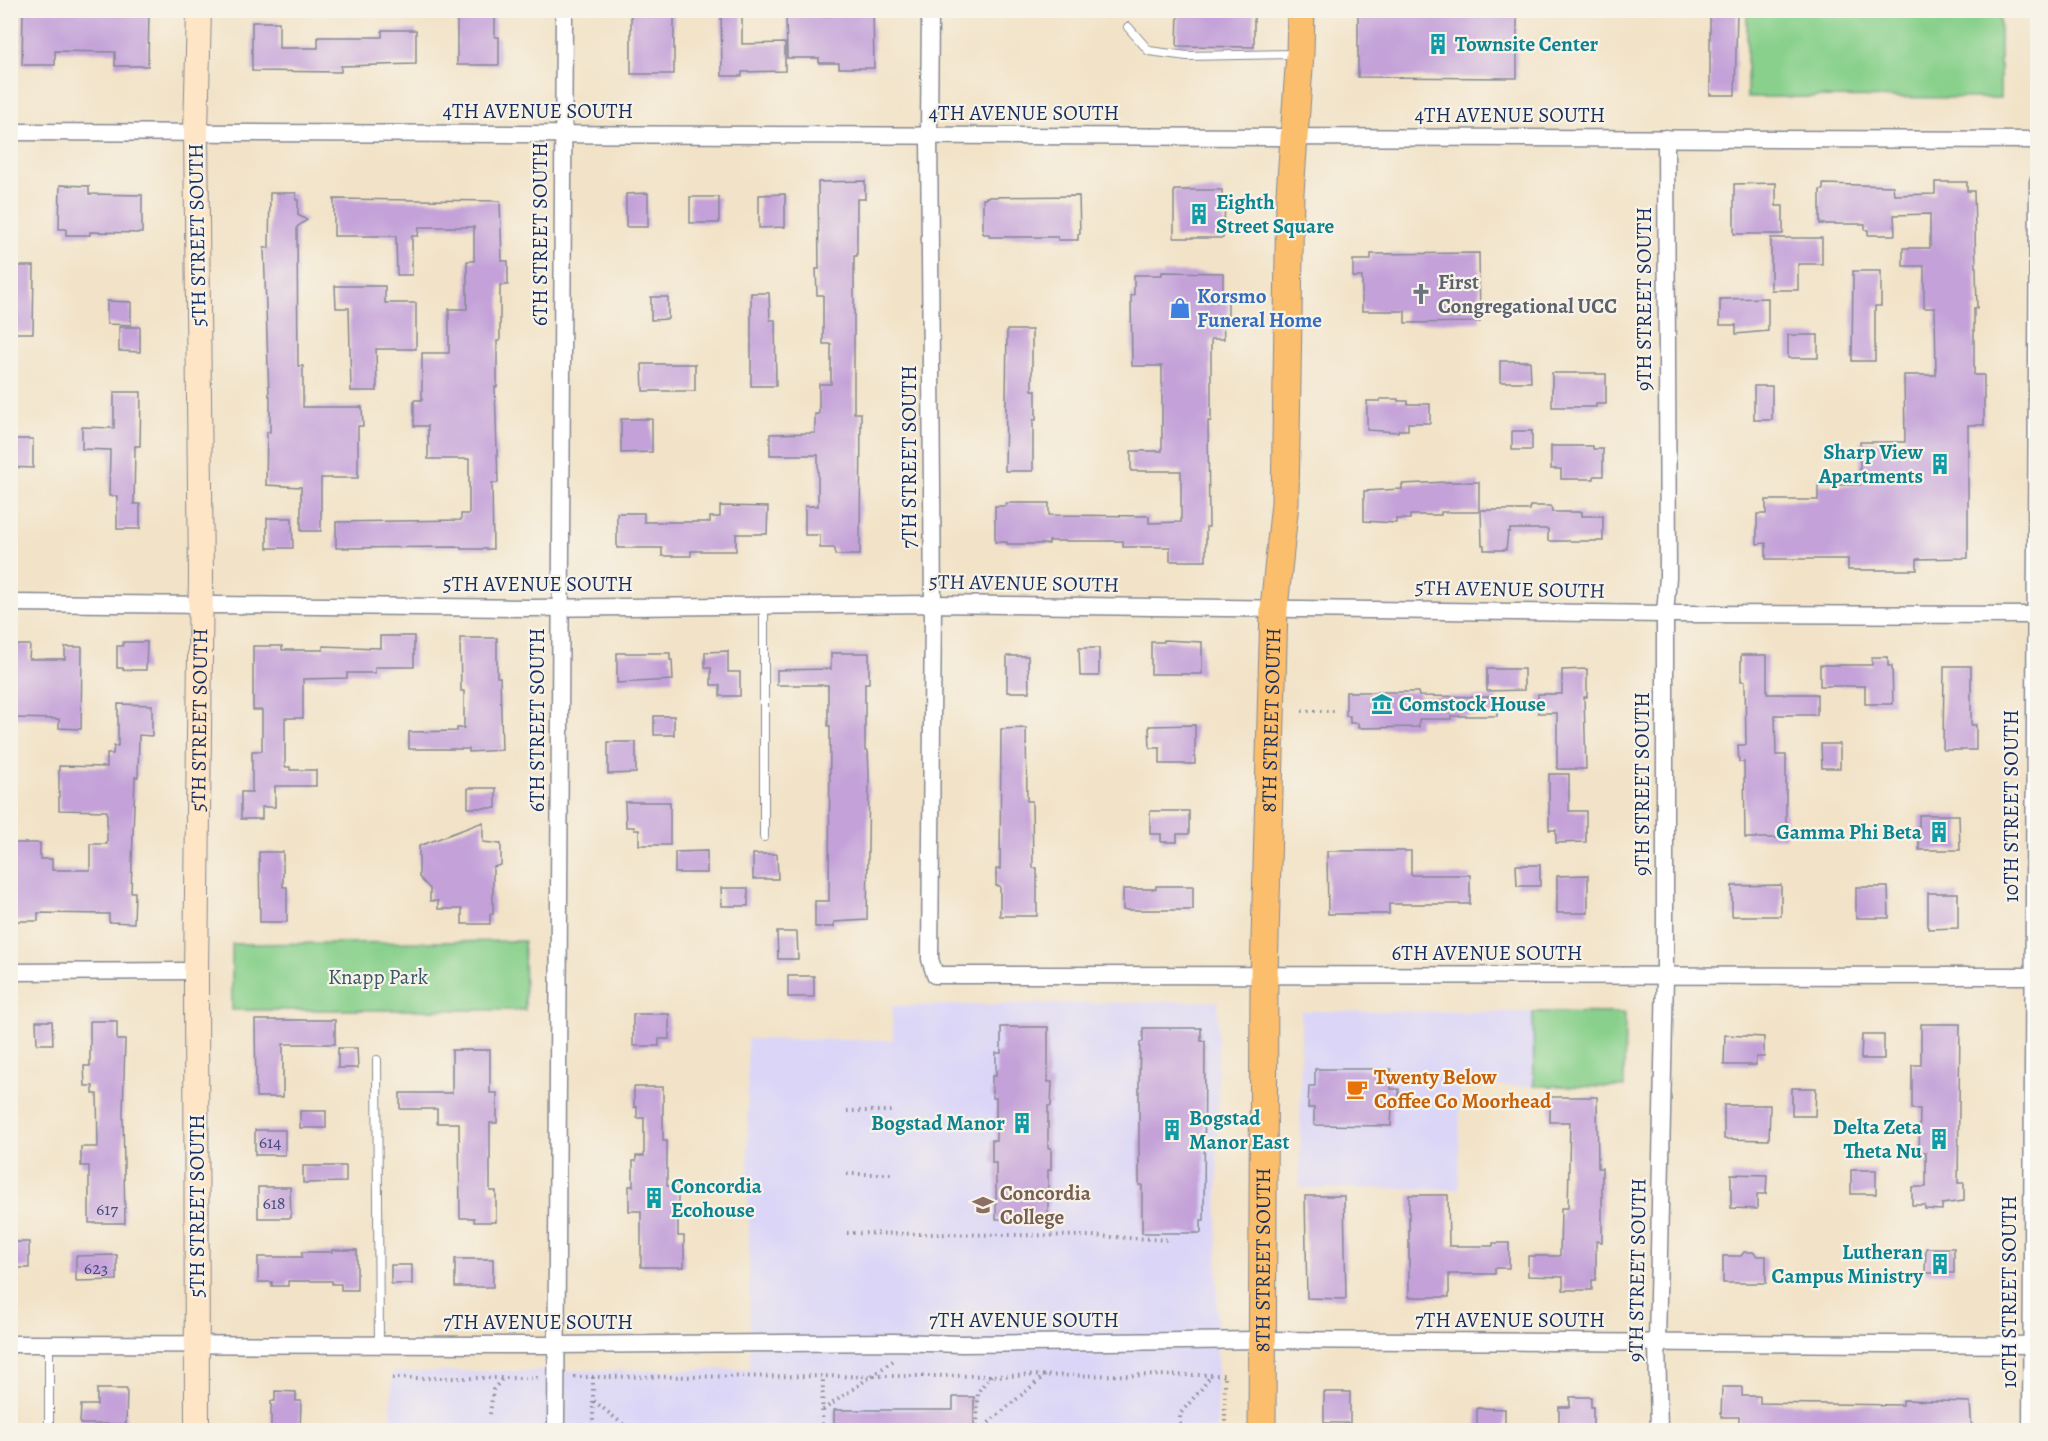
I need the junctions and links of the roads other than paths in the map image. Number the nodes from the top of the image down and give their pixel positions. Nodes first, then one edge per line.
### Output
1 (199, 10) edge
2 (564, 10) edge
3 (930, 10) edge
4 (1301, 10) edge
5 (1128, 27) dead end
6 (1300, 54) junction
7 (10, 132) edge
8 (196, 133) junction
9 (563, 134) junction
10 (929, 135) junction
11 (1293, 137) junction
12 (1666, 138) junction
13 (2037, 140) edge
14 (2037, 181) edge
15 (10, 603) edge
16 (933, 604) junction
17 (764, 605) junction
18 (200, 606) junction
19 (560, 608) junction
20 (1274, 608) junction
21 (1665, 614) junction
22 (2036, 615) edge
23 (764, 837) dead end
24 (196, 971) junction
25 (10, 972) edge
26 (935, 975) joint
27 (1264, 975) junction
28 (1665, 976) junction
29 (2035, 976) edge
30 (377, 1060) dead end
31 (1262, 1340) junction
32 (197, 1343) junction
33 (1657, 1343) junction
34 (10, 1344) edge
35 (49, 1344) junction
36 (379, 1344) junction
37 (555, 1345) junction
38 (2034, 1345) edge
39 (50, 1431) edge
40 (197, 1431) edge
41 (556, 1431) edge
42 (1262, 1431) edge
43 (1659, 1431) edge
44 (2031, 1431) edge

1 - 8 street, 5TH STREET SOUTH
2 - 9 street, 6TH STREET SOUTH
3 - 10 street, 7TH STREET SOUTH
4 - 6 main road, 8TH STREET SOUTH
5 - 6 lane
6 - 11 main road, 8TH STREET SOUTH
7 - 8 street, 4TH AVENUE SOUTH
8 - 9 street, 4TH AVENUE SOUTH
8 - 18 street, 5TH STREET SOUTH
9 - 10 street, 4TH AVENUE SOUTH
9 - 19 street, 6TH STREET SOUTH
10 - 11 street, 4TH AVENUE SOUTH
10 - 16 street, 7TH STREET SOUTH
11 - 12 street, 4TH AVENUE SOUTH
11 - 20 main road, 8TH STREET SOUTH
12 - 13 street, 4TH AVENUE SOUTH
12 - 21 street, 9TH STREET SOUTH
14 - 22 street, 10TH STREET SOUTH
15 - 18 street, 5TH AVENUE SOUTH
16 - 17 street, 5TH AVENUE SOUTH
16 - 20 street, 5TH AVENUE SOUTH
16 - 26 street, 7TH STREET SOUTH
17 - 19 street, 5TH AVENUE SOUTH
17 - 23 lane
18 - 19 street, 5TH AVENUE SOUTH
18 - 24 street, 5TH STREET SOUTH
19 - 37 street, 6TH STREET SOUTH
20 - 21 street, 5TH AVENUE SOUTH
20 - 27 main road, 8TH STREET SOUTH
21 - 22 street, 5TH AVENUE SOUTH
21 - 28 street, 9TH STREET SOUTH
22 - 29 street, 10TH STREET SOUTH
24 - 25 street
24 - 32 street, 5TH STREET SOUTH
26 - 27 street, 6TH AVENUE SOUTH
27 - 28 street, 6TH AVENUE SOUTH
27 - 31 main road, 8TH STREET SOUTH
28 - 29 street, 6TH AVENUE SOUTH
28 - 33 street, 9TH STREET SOUTH
29 - 38 street, 10TH STREET SOUTH
30 - 36 lane
31 - 33 street, 7TH AVENUE SOUTH
31 - 37 street, 7TH AVENUE SOUTH
31 - 42 main road, 8TH STREET SOUTH
32 - 35 street, 7TH AVENUE SOUTH
32 - 36 street, 7TH AVENUE SOUTH
32 - 40 street, 5TH STREET SOUTH
33 - 38 street, 7TH AVENUE SOUTH
33 - 43 street, 9TH STREET SOUTH
34 - 35 street, 7TH AVENUE SOUTH
35 - 39 lane
36 - 37 street, 7TH AVENUE SOUTH
37 - 41 street, 6TH STREET SOUTH
38 - 44 street, 10TH STREET SOUTH

